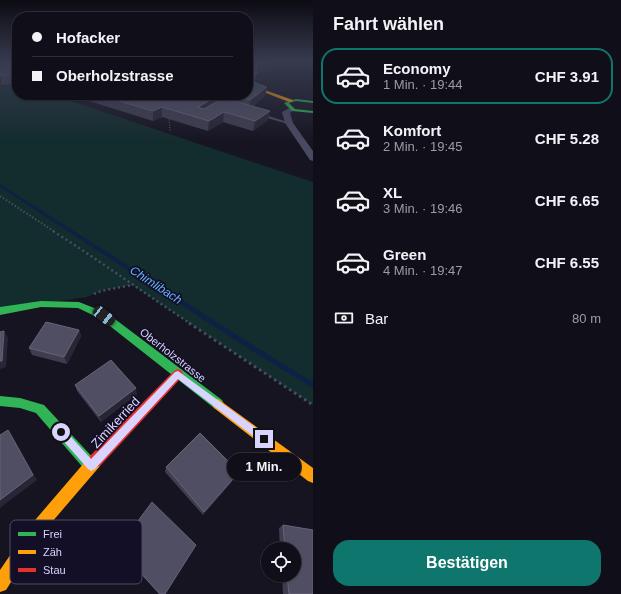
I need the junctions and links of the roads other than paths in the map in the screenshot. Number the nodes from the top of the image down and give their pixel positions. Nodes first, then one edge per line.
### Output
1 (254, 88) edge
2 (312, 102) edge
3 (291, 105) junction
4 (313, 112) edge
5 (259, 115) edge
6 (289, 123) junction
7 (302, 140) junction
8 (313, 141) edge
9 (313, 158) edge
10 (0, 311) edge
11 (178, 374) junction
12 (0, 401) edge
13 (91, 466) junction
14 (313, 476) edge
15 (44, 520) edge
16 (10, 569) edge
17 (0, 584) edge

1 - 3 street
2 - 3 street
3 - 4 street
3 - 6 street
5 - 6 lane
6 - 7 street
7 - 8 street
7 - 9 street
10 - 11 street, Oberholzstrasse
11 - 13 street, Zimikerried
11 - 14 street, Oberholzstrasse
12 - 13 street
13 - 15 street, Zimikerried
16 - 17 street, Zimikerried

